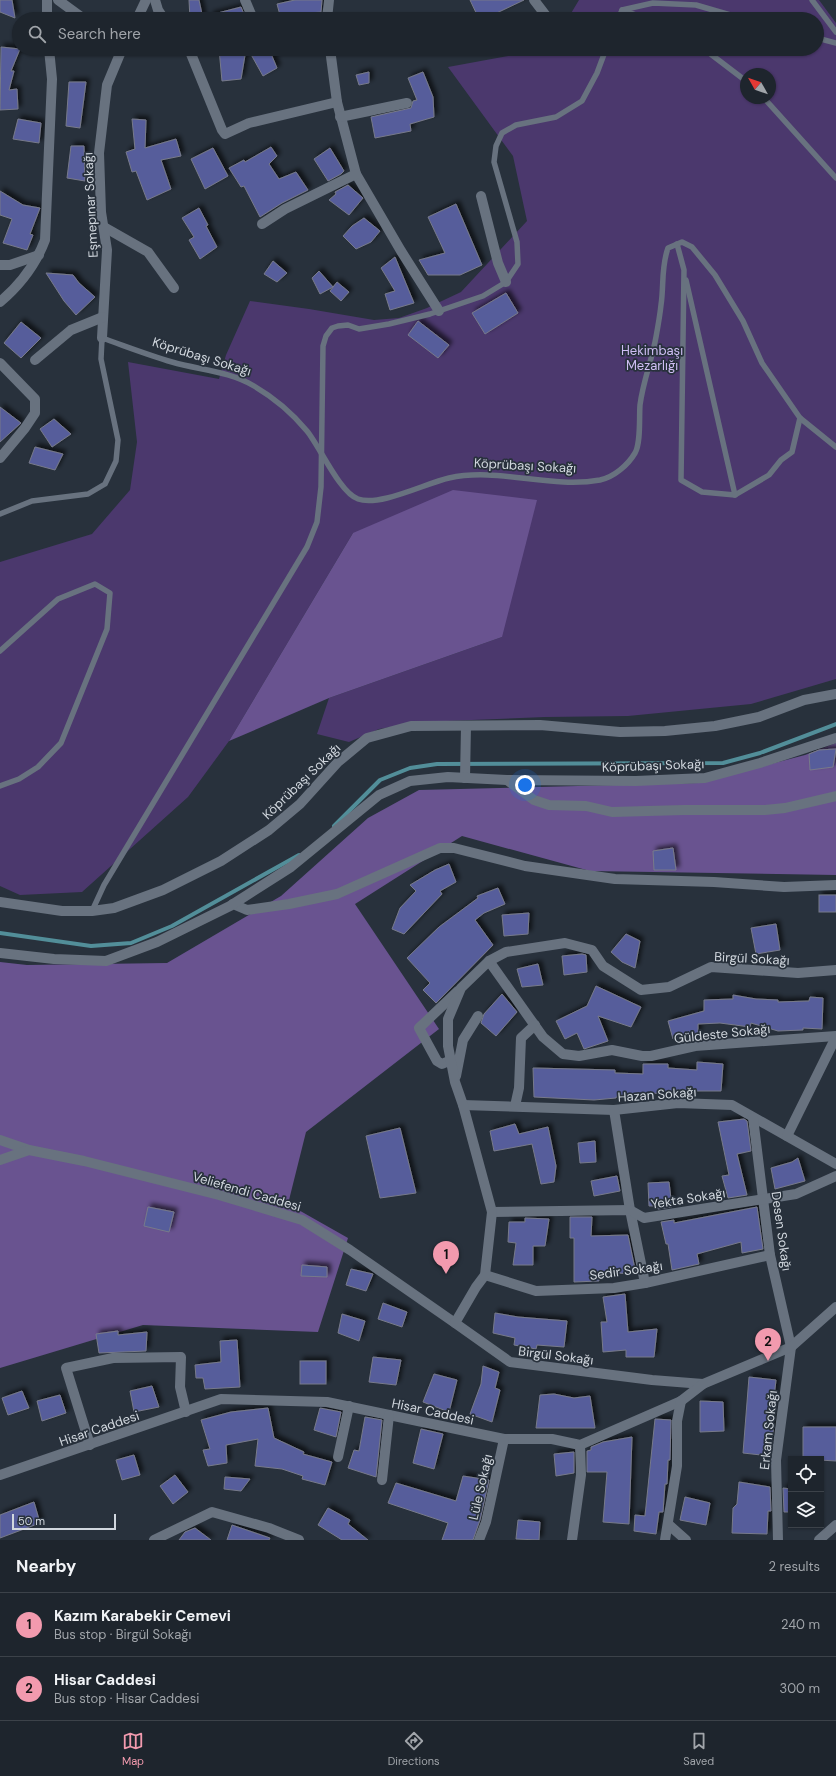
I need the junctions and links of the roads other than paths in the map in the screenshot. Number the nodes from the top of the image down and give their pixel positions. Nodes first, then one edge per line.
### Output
1 (47, 0) edge
2 (58, 0) edge
3 (146, 0) edge
4 (155, 0) edge
5 (245, 0) edge
6 (329, 0) edge
7 (534, 0) edge
8 (812, 0) edge
9 (622, 10) joint
10 (47, 12) edge
11 (74, 12) edge
12 (140, 12) edge
13 (159, 12) edge
14 (250, 12) edge
15 (328, 12) edge
16 (543, 12) edge
17 (628, 12) edge
18 (720, 12) edge
19 (821, 12) edge
20 (824, 16) edge
21 (836, 32) edge
22 (824, 40) edge
23 (836, 43) edge
24 (50, 56) edge
25 (119, 56) edge
26 (192, 56) edge
27 (331, 56) edge
28 (603, 56) edge
29 (713, 56) edge
30 (740, 76) edge
31 (337, 102) junction
32 (407, 103) dead end
33 (769, 104) edge
34 (340, 117) junction
35 (356, 174) junction
36 (836, 178) edge
37 (481, 196) dead end
38 (262, 224) dead end
39 (104, 227) junction
40 (678, 244) junction
41 (39, 255) junction
42 (0, 265) edge
43 (684, 270) junction
44 (506, 282) junction
45 (174, 288) dead end
46 (0, 302) edge
47 (439, 311) junction
48 (103, 317) junction
49 (102, 338) junction
50 (35, 360) dead end
51 (0, 363) edge
52 (800, 418) junction
53 (836, 447) edge
54 (321, 453) junction
55 (0, 458) edge
56 (735, 495) junction
57 (0, 514) edge
58 (0, 651) edge
59 (836, 694) edge
60 (466, 726) junction
61 (836, 738) edge
62 (466, 774) junction
63 (507, 780) junction
64 (0, 786) edge
65 (836, 796) edge
66 (836, 885) edge
67 (0, 902) edge
68 (233, 904) junction
69 (92, 911) junction
70 (0, 953) edge
71 (489, 961) junction
72 (836, 970) edge
73 (461, 988) junction
74 (478, 1016) dead end
75 (535, 1025) junction
76 (836, 1036) edge
77 (451, 1060) junction
78 (455, 1082) junction
79 (463, 1105) junction
80 (515, 1106) junction
81 (614, 1110) junction
82 (753, 1118) junction
83 (787, 1136) junction
84 (0, 1140) edge
85 (29, 1150) junction
86 (0, 1160) edge
87 (836, 1164) edge
88 (836, 1176) edge
89 (764, 1199) junction
90 (630, 1210) junction
91 (492, 1212) junction
92 (770, 1255) junction
93 (486, 1275) junction
94 (645, 1283) junction
95 (836, 1307) edge
96 (455, 1323) junction
97 (791, 1347) junction
98 (703, 1384) junction
99 (681, 1401) junction
100 (349, 1406) junction
101 (186, 1412) junction
102 (389, 1415) junction
103 (504, 1439) junction
104 (90, 1445) junction
105 (580, 1445) junction
106 (338, 1457) dead end
107 (0, 1475) edge
108 (382, 1480) dead end
109 (668, 1524) junction
110 (836, 1525) edge
111 (154, 1540) edge
112 (299, 1540) edge
113 (479, 1540) edge
114 (572, 1540) edge
115 (665, 1540) edge
116 (686, 1540) edge
117 (778, 1540) edge
118 (819, 1540) edge

1 - 10 street
2 - 11 street
3 - 12 street
4 - 13 street
5 - 14 street
6 - 15 street
7 - 16 street
8 - 19 lane
9 - 17 lane
9 - 18 lane
20 - 21 lane
22 - 23 lane
24 - 41 street
25 - 39 street, Eşmepınar Sokağı
26 - 31 street
27 - 31 street
28 - 44 lane
29 - 30 lane
31 - 34 street
32 - 34 street
33 - 36 lane
34 - 35 street
35 - 38 street
35 - 47 street
37 - 44 street
39 - 45 street
39 - 48 street, Eşmepınar Sokağı
40 - 43 lane
40 - 52 lane
40 - 54 lane, Köprübaşı Sokağı
41 - 42 street
41 - 46 street
43 - 56 lane
43 - 56 lane
44 - 47 lane
47 - 54 lane
48 - 49 street, Eşmepınar Sokağı
48 - 50 street
49 - 54 lane, Köprübaşı Sokağı
49 - 57 lane
51 - 55 street
52 - 53 lane
52 - 56 lane
54 - 69 lane
58 - 64 lane
59 - 60 street, Köprübaşı Sokağı
60 - 62 street
60 - 69 street, Köprübaşı Sokağı
61 - 63 street, Köprübaşı Sokağı
62 - 63 street, Köprübaşı Sokağı
62 - 68 street, Köprübaşı Sokağı
63 - 65 street
66 - 68 street
67 - 69 street, Köprübaşı Sokağı
68 - 70 street, Köprübaşı Sokağı
71 - 72 street, Birgül Sokağı
71 - 73 street, Birgül Sokağı
71 - 75 street, Güldeste Sokağı
73 - 77 street, Birgül Sokağı
73 - 77 street, Birgül Sokağı
74 - 78 street
75 - 76 street, Güldeste Sokağı
75 - 80 street
76 - 83 street
77 - 78 street, Birgül Sokağı
78 - 79 street, Birgül Sokağı
79 - 80 street, Hazan Sokağı
79 - 91 street, Birgül Sokağı
80 - 81 street, Hazan Sokağı
81 - 82 street, Hazan Sokağı
81 - 90 street
82 - 83 street, Hazan Sokağı
82 - 89 street, Desen Sokağı
83 - 87 street, Hazan Sokağı
84 - 85 street, Veliefendi Caddesi
85 - 86 street
85 - 96 street, Veliefendi Caddesi
88 - 89 street, Yekta Sokağı
89 - 90 street, Yekta Sokağı
89 - 92 street, Desen Sokağı
90 - 91 street, Yekta Sokağı
90 - 94 street
91 - 93 street, Birgül Sokağı
92 - 94 street, Sedir Sokağı
92 - 97 street, Desen Sokağı
93 - 94 street, Sedir Sokağı
93 - 96 street
95 - 97 street
96 - 98 street, Birgül Sokağı
97 - 98 street
97 - 117 street, Erkam Sokağı
98 - 99 street
99 - 105 street
99 - 109 street
100 - 101 street, Hisar Caddesi
100 - 102 street, Hisar Caddesi
100 - 106 street
101 - 104 street, Hisar Caddesi
101 - 104 street
102 - 103 street, Hisar Caddesi
102 - 108 street
103 - 105 street, Hisar Caddesi
103 - 113 street, Lüle Sokağı
104 - 107 street, Hisar Caddesi
105 - 114 street
109 - 115 street
109 - 116 street
110 - 118 street
111 - 112 street

